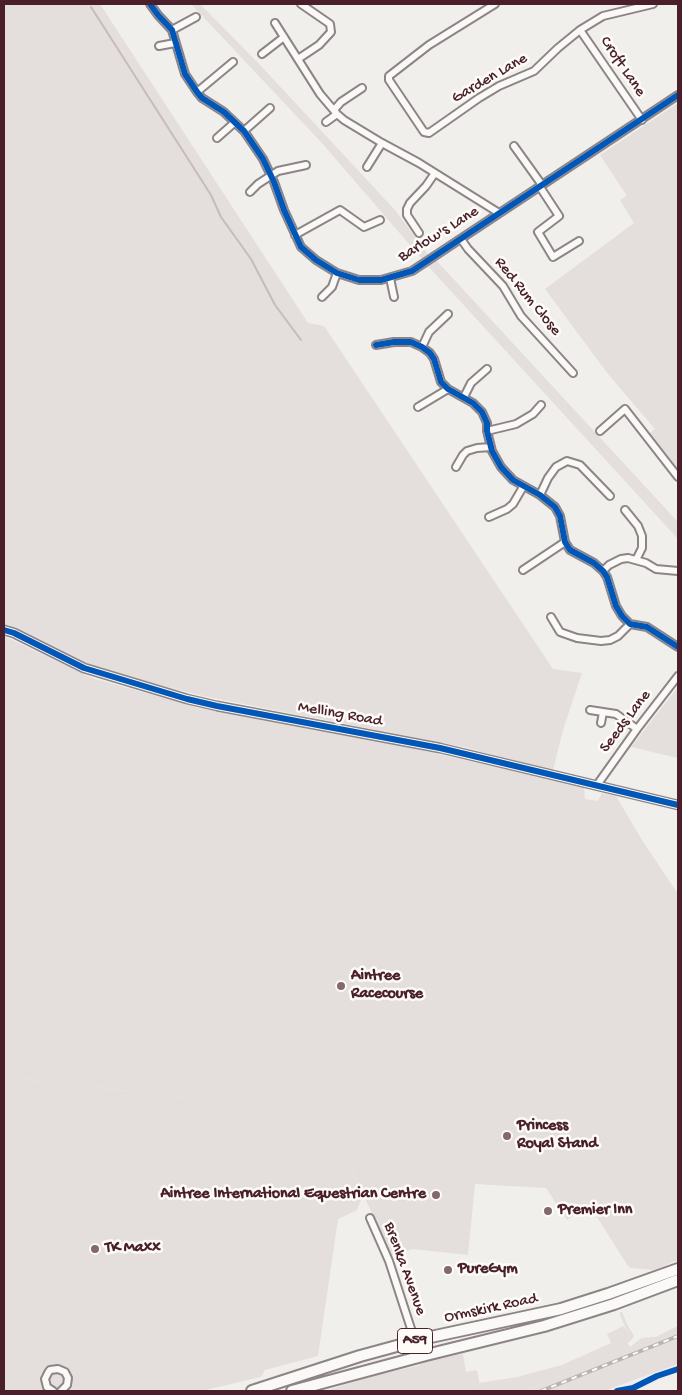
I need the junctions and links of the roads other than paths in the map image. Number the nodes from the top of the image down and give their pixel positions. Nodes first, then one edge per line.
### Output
1 (150, 4) edge
2 (301, 4) edge
3 (495, 4) edge
4 (649, 4) edge
5 (196, 17) dead end
6 (275, 23) dead end
7 (172, 30) junction
8 (580, 30) junction
9 (284, 37) junction
10 (176, 43) junction
11 (159, 46) dead end
12 (262, 54) dead end
13 (298, 59) junction
14 (233, 62) dead end
15 (362, 88) dead end
16 (197, 92) junction
17 (678, 95) edge
18 (270, 108) dead end
19 (335, 112) junction
20 (642, 120) junction
21 (326, 122) dead end
22 (234, 123) junction
23 (244, 131) junction
24 (217, 138) dead end
25 (382, 143) junction
26 (514, 146) dead end
27 (306, 166) dead end
28 (367, 167) dead end
29 (435, 173) junction
30 (271, 176) junction
31 (541, 185) junction
32 (250, 192) dead end
33 (499, 213) junction
34 (380, 220) dead end
35 (420, 233) dead end
36 (295, 235) junction
37 (461, 239) junction
38 (579, 241) dead end
39 (338, 273) junction
40 (390, 278) junction
41 (322, 297) dead end
42 (394, 297) dead end
43 (448, 314) dead end
44 (376, 344) dead end
45 (422, 347) junction
46 (487, 369) dead end
47 (573, 373) dead end
48 (448, 388) junction
49 (464, 397) junction
50 (541, 404) dead end
51 (418, 407) dead end
52 (487, 431) junction
53 (600, 431) dead end
54 (491, 447) junction
55 (456, 467) dead end
56 (678, 477) edge
57 (523, 487) junction
58 (540, 496) junction
59 (610, 496) dead end
60 (626, 510) dead end
61 (489, 517) dead end
62 (565, 542) junction
63 (636, 560) junction
64 (523, 570) dead end
65 (678, 570) edge
66 (603, 571) junction
67 (552, 618) dead end
68 (630, 624) junction
69 (4, 630) edge
70 (678, 646) edge
71 (678, 676) edge
72 (590, 710) dead end
73 (603, 712) junction
74 (601, 723) dead end
75 (637, 729) junction
76 (597, 785) junction
77 (678, 805) edge
78 (370, 1218) dead end
79 (678, 1269) edge
80 (678, 1280) edge
81 (415, 1341) junction
82 (426, 1355) junction
83 (317, 1388) edge
84 (49, 1390) edge
85 (61, 1391) edge
86 (252, 1391) edge
87 (292, 1391) edge

1 - 7 street, Barlow's Lane
2 - 13 street
3 - 8 street, Garden Lane
4 - 8 street, Garden Lane
5 - 7 street
6 - 9 street, Barlow's Lane
7 - 10 street, Barlow's Lane
8 - 20 street, Croft Lane
9 - 12 street
9 - 13 street, Barlow's Lane
10 - 11 street
10 - 16 street, Barlow's Lane
13 - 19 street, Barlow's Lane
14 - 16 street
15 - 19 street
16 - 22 street, Barlow's Lane
17 - 20 street, Barlow's Lane
18 - 23 street
19 - 21 street
19 - 25 street, Barlow's Lane
20 - 31 street, Barlow's Lane
22 - 23 street, Barlow's Lane
22 - 24 street
23 - 30 street, Barlow's Lane
25 - 28 street
25 - 29 street, Barlow's Lane
26 - 31 street
27 - 30 street
29 - 33 street, Barlow's Lane
29 - 35 street, Barlow's Lane
30 - 32 street
30 - 36 street, Barlow's Lane
31 - 33 street, Barlow's Lane
31 - 38 street
33 - 37 street, Barlow's Lane
34 - 36 street
36 - 39 street, Barlow's Lane
37 - 40 street, Barlow's Lane
37 - 47 street, Red Rum Close
39 - 40 street, Barlow's Lane
39 - 41 street
40 - 42 street, Barlow's Lane
43 - 45 street
44 - 45 street
45 - 48 street
46 - 49 street
48 - 49 street
48 - 51 street
49 - 52 street
50 - 52 street
52 - 54 street
53 - 56 street
54 - 55 street
54 - 57 street
57 - 58 street
57 - 61 street
58 - 59 street
58 - 62 street
60 - 63 street
62 - 64 street
62 - 66 street
63 - 65 street
63 - 66 street
66 - 68 street
67 - 68 street
68 - 70 street
69 - 76 street, Melling Road
71 - 75 street, Seeds Lane
72 - 73 street
73 - 74 street
73 - 75 street
75 - 76 street, Seeds Lane
76 - 77 street, Melling Road
78 - 81 street, Brenka Avenue
79 - 81 highway, Ormskirk Road / A59
80 - 82 highway, Ormskirk Road / A59
81 - 82 street, Brenka Avenue
81 - 86 highway, Ormskirk Road / A59
82 - 83 highway, Ormskirk Road / A59
83 - 87 highway, Ormskirk Road / A59
84 - 85 street

